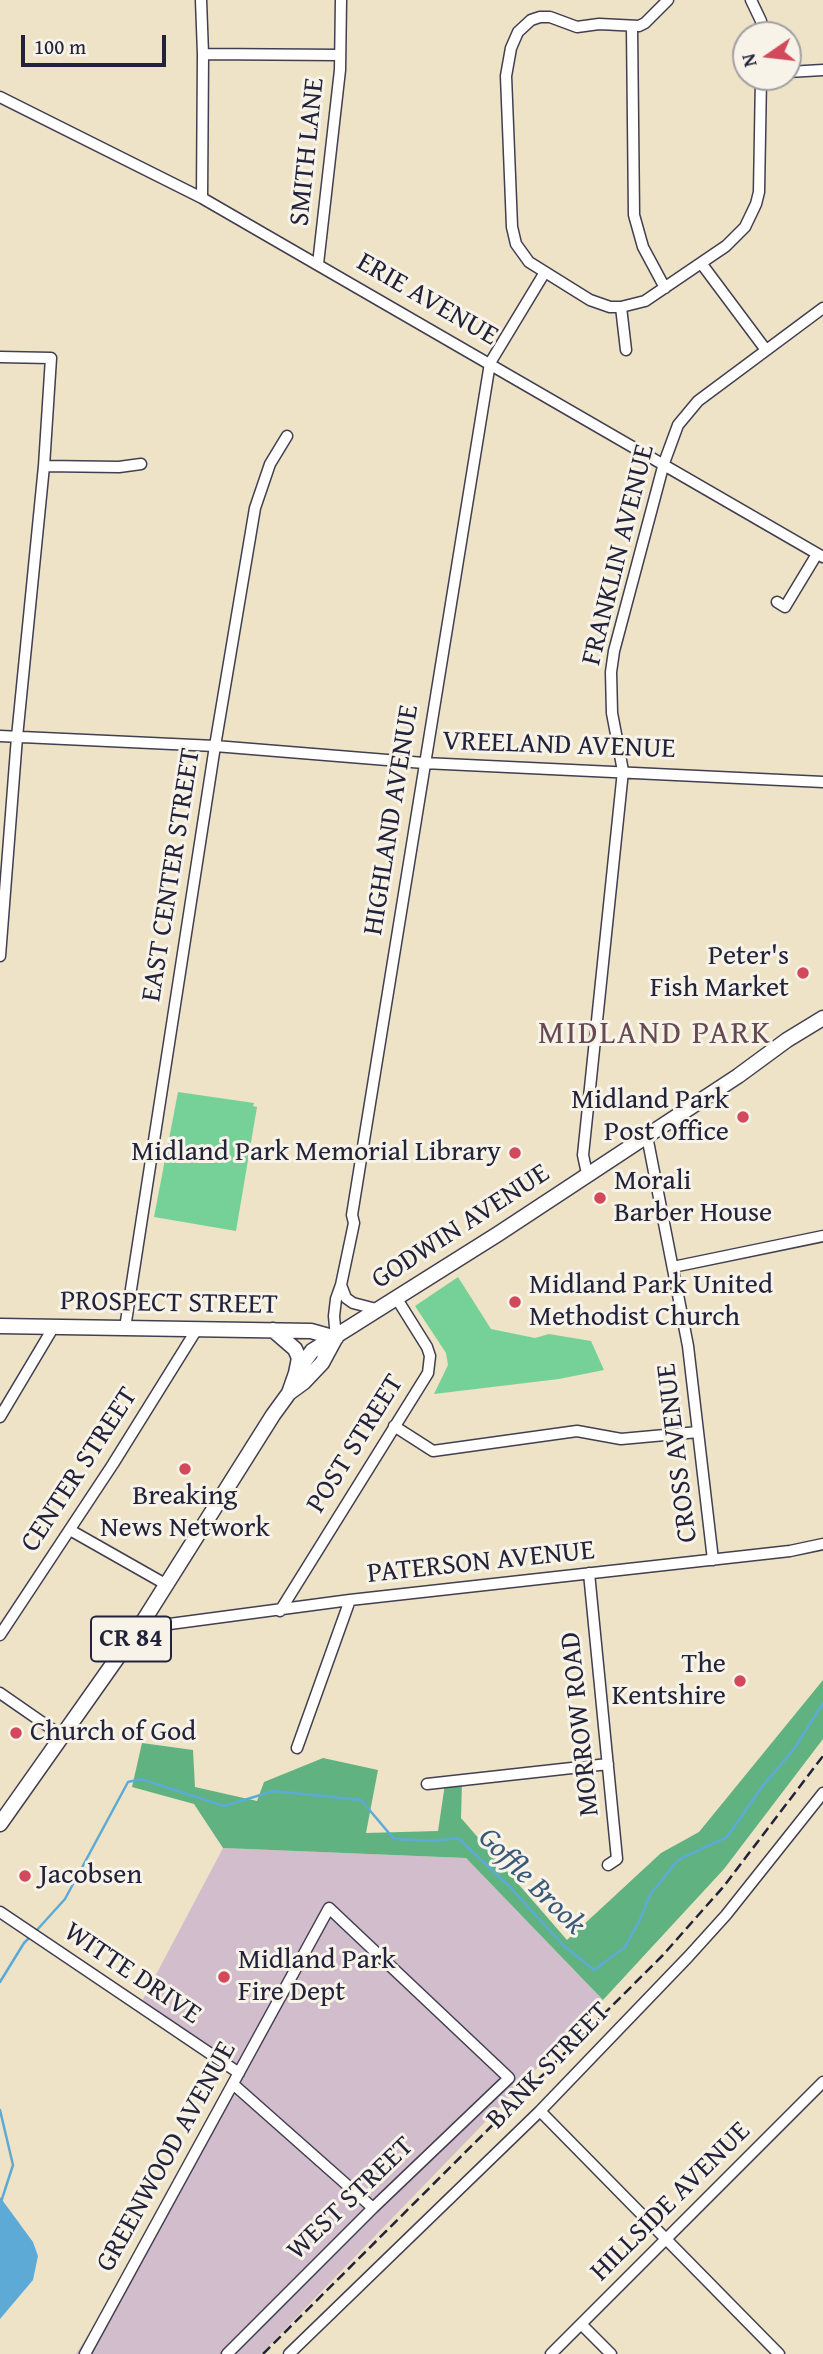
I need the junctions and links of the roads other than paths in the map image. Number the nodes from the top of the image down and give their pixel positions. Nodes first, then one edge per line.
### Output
1 (201, 0) edge
2 (341, 0) edge
3 (668, 0) edge
4 (751, 0) edge
5 (761, 21) edge
6 (632, 27) junction
7 (203, 54) junction
8 (340, 55) junction
9 (823, 69) edge
10 (802, 71) edge
11 (761, 91) edge
12 (0, 97) edge
13 (202, 198) junction
14 (701, 263) junction
15 (318, 264) junction
16 (545, 272) junction
17 (665, 288) junction
18 (621, 307) junction
19 (823, 309) edge
20 (626, 350) dead end
21 (766, 350) junction
22 (0, 357) edge
23 (490, 363) junction
24 (287, 436) dead end
25 (664, 463) junction
26 (141, 464) dead end
27 (44, 466) junction
28 (820, 555) edge
29 (777, 602) dead end
30 (0, 736) edge
31 (17, 737) junction
32 (215, 746) junction
33 (424, 763) junction
34 (623, 771) junction
35 (823, 782) edge
36 (4, 852) edge
37 (0, 956) edge
38 (823, 1018) edge
39 (647, 1136) junction
40 (587, 1174) junction
41 (823, 1236) edge
42 (673, 1267) junction
43 (341, 1285) junction
44 (397, 1299) junction
45 (380, 1310) junction
46 (0, 1326) edge
47 (53, 1328) junction
48 (125, 1328) junction
49 (197, 1329) junction
50 (273, 1330) junction
51 (336, 1338) junction
52 (296, 1373) junction
53 (289, 1393) junction
54 (0, 1417) edge
55 (394, 1426) junction
56 (698, 1432) junction
57 (70, 1530) junction
58 (823, 1544) edge
59 (713, 1560) junction
60 (589, 1573) junction
61 (167, 1585) junction
62 (350, 1600) junction
63 (280, 1611) junction
64 (144, 1620) junction
65 (0, 1635) edge
66 (0, 1693) edge
67 (62, 1736) junction
68 (297, 1748) dead end
69 (608, 1764) junction
70 (427, 1784) dead end
71 (823, 1793) edge
72 (5, 1807) edge
73 (0, 1824) edge
74 (608, 1865) dead end
75 (0, 1912) edge
76 (239, 2073) junction
77 (509, 2078) joint
78 (823, 2082) edge
79 (233, 2084) junction
80 (540, 2110) junction
81 (373, 2208) junction
82 (666, 2240) junction
83 (581, 2324) junction
84 (85, 2354) edge
85 (227, 2354) edge
86 (289, 2354) edge
87 (551, 2354) edge
88 (611, 2354) edge
89 (779, 2354) edge

1 - 7 street
2 - 8 street
3 - 6 street
4 - 5 street
6 - 16 street
6 - 17 street
7 - 8 street, SMITH LANE
7 - 13 street
8 - 15 street, SMITH LANE
9 - 10 street
11 - 14 street
12 - 13 street, ERIE AVENUE
13 - 15 street, ERIE AVENUE
14 - 17 street
14 - 21 street
15 - 23 street, ERIE AVENUE
16 - 18 street
16 - 23 street
17 - 18 street
18 - 20 street
19 - 21 street, FRANKLIN AVENUE
21 - 25 street, FRANKLIN AVENUE
22 - 27 street
23 - 25 street, ERIE AVENUE
23 - 33 street, HIGHLAND AVENUE
24 - 32 street, EAST CENTER STREET
25 - 28 street, ERIE AVENUE
25 - 34 street, FRANKLIN AVENUE
26 - 27 street
27 - 31 street
28 - 29 street
30 - 31 street, VREELAND AVENUE
31 - 32 street, VREELAND AVENUE
31 - 36 street
32 - 33 street, VREELAND AVENUE
32 - 48 street, EAST CENTER STREET
33 - 34 street, VREELAND AVENUE
33 - 43 street, HIGHLAND AVENUE
34 - 35 street, VREELAND AVENUE
34 - 40 street, FRANKLIN AVENUE
36 - 37 street
38 - 39 main road, GODWIN AVENUE / CR 84
39 - 40 main road, GODWIN AVENUE / CR 84
39 - 42 street, CROSS AVENUE
40 - 44 main road, GODWIN AVENUE / CR 84
41 - 42 street
42 - 56 street, CROSS AVENUE
43 - 45 street
43 - 51 street, HIGHLAND AVENUE
44 - 45 main road, GODWIN AVENUE / CR 84
44 - 55 street, POST STREET
45 - 51 main road, GODWIN AVENUE / CR 84
46 - 47 main road, PROSPECT STREET
47 - 48 main road, PROSPECT STREET
47 - 54 street
48 - 49 main road, PROSPECT STREET
49 - 50 main road, PROSPECT STREET
49 - 57 street, CENTER STREET
50 - 51 main road, PROSPECT STREET
50 - 52 main road
51 - 52 main road, GODWIN AVENUE / CR 84
51 - 53 main road, GODWIN AVENUE / CR 84
52 - 53 main road, GODWIN AVENUE / CR 84
53 - 61 main road, GODWIN AVENUE / CR 84
55 - 56 street
55 - 63 street, POST STREET
56 - 59 street, CROSS AVENUE
57 - 61 street
57 - 65 street, CENTER STREET
58 - 59 street, PATERSON AVENUE
59 - 60 street, PATERSON AVENUE
60 - 62 street, PATERSON AVENUE
60 - 69 street, MORROW ROAD
61 - 64 main road, GODWIN AVENUE / CR 84
62 - 63 street, PATERSON AVENUE
62 - 68 street
63 - 64 street, PATERSON AVENUE
64 - 67 main road, GODWIN AVENUE / CR 84
66 - 67 street
67 - 72 main road, GODWIN AVENUE / CR 84
69 - 70 street
69 - 74 street, MORROW ROAD
71 - 80 street, BANK STREET
72 - 73 main road, GODWIN AVENUE / CR 84
75 - 76 street, WITTE DRIVE
76 - 77 street, GREENWOOD AVENUE
76 - 79 street, GREENWOOD AVENUE
77 - 81 street, WEST STREET
78 - 82 street, HILLSIDE AVENUE
79 - 81 street
79 - 84 street, GREENWOOD AVENUE
80 - 82 street
80 - 86 street, BANK STREET
81 - 85 street, WEST STREET
82 - 83 street, HILLSIDE AVENUE
82 - 89 street
83 - 87 street, HILLSIDE AVENUE
83 - 88 street

